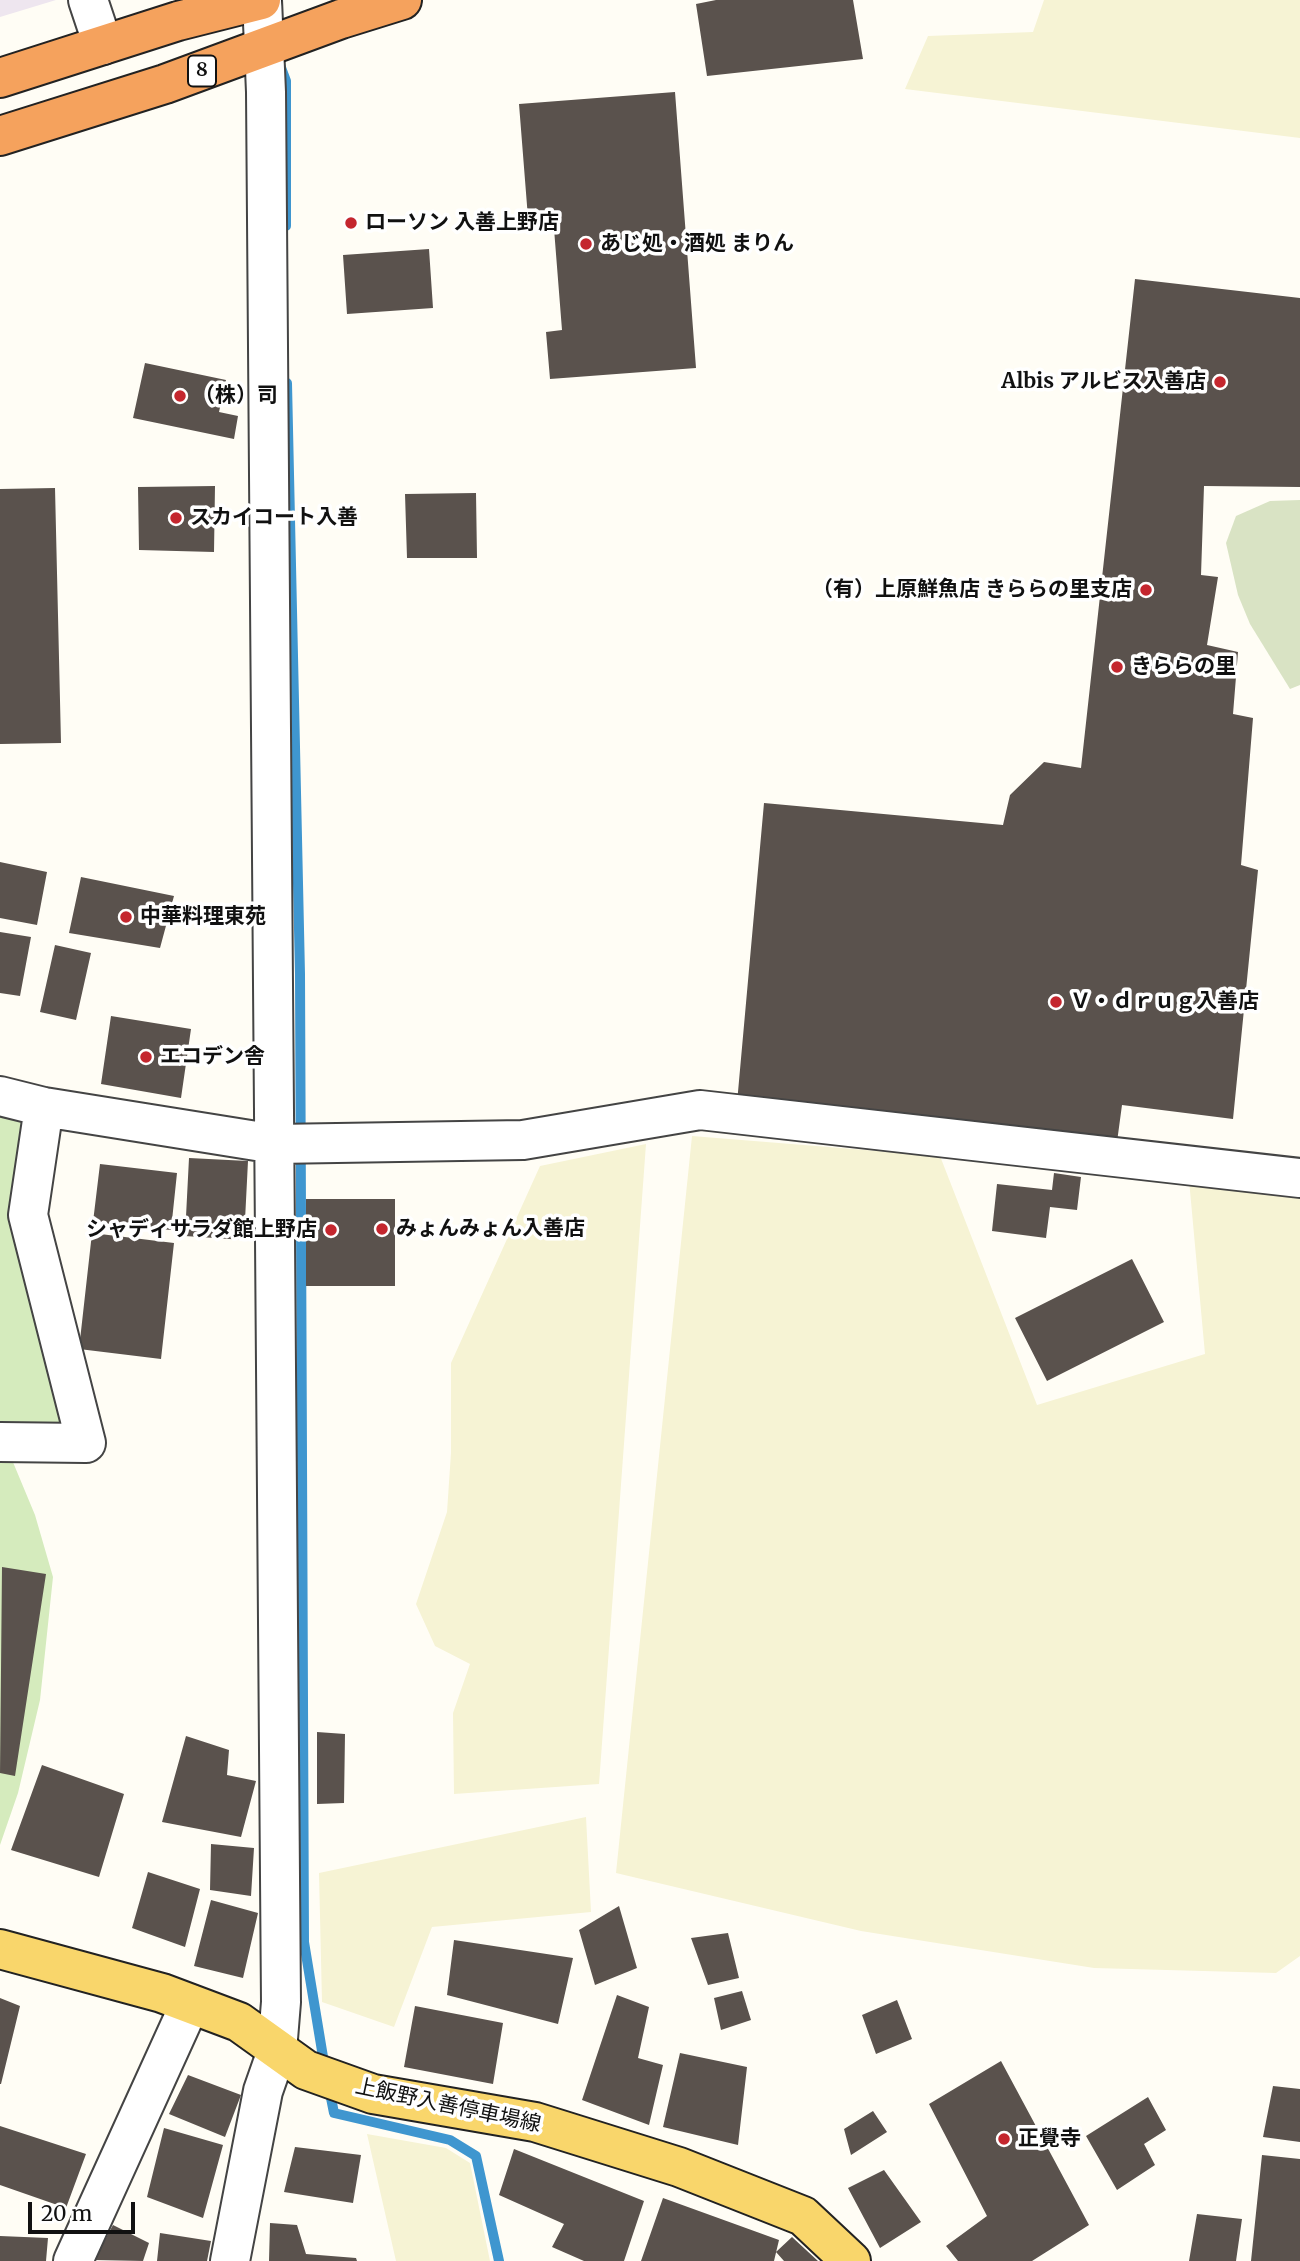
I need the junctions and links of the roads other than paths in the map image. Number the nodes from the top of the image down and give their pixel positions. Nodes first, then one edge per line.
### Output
1 (88, 0) edge
2 (262, 0) edge
3 (402, 0) edge
4 (103, 45) junction
5 (264, 49) junction
6 (0, 78) edge
7 (0, 136) edge
8 (0, 1096) edge
9 (44, 1107) junction
10 (275, 1144) junction
11 (1300, 1178) edge
12 (0, 1442) edge
13 (0, 1949) edge
14 (190, 2004) junction
15 (278, 2051) junction
16 (73, 2261) edge
17 (230, 2261) edge
18 (851, 2261) edge

1 - 4 street
2 - 4 highway
2 - 5 street
3 - 5 highway, 8
4 - 6 highway
5 - 7 highway, 8
5 - 10 street
8 - 9 street
9 - 10 street
9 - 12 street
10 - 11 street
10 - 15 street
13 - 14 main road, 上飯野入善停車場線
14 - 15 main road, 上飯野入善停車場線
14 - 16 street
15 - 17 street
15 - 18 main road, 上飯野入善停車場線

